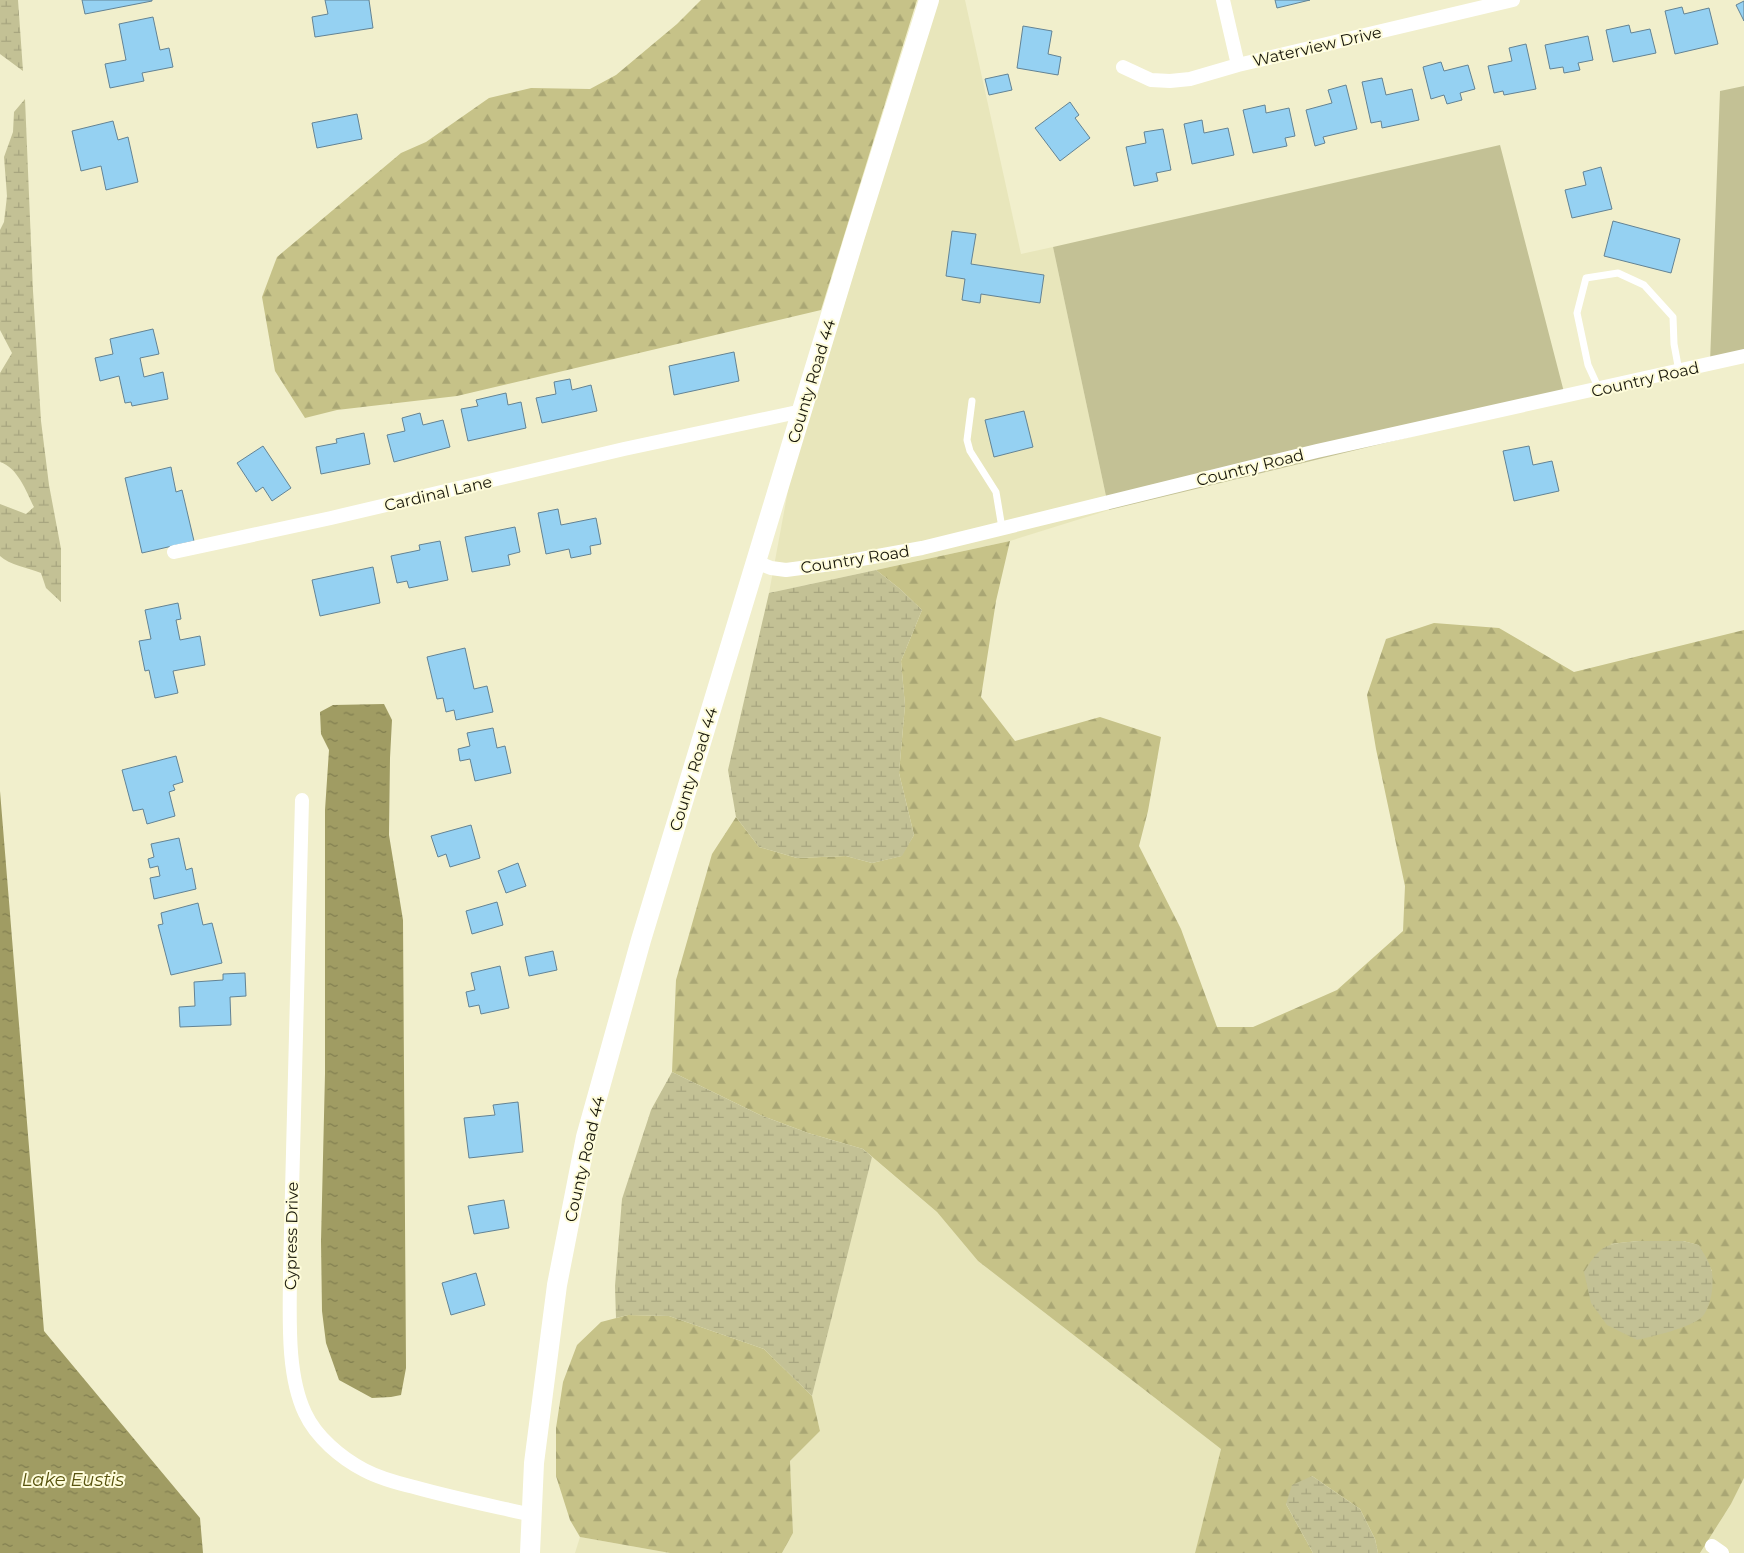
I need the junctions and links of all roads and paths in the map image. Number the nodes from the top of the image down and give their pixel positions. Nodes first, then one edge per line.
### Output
1 (929, 0) edge
2 (1223, 0) edge
3 (1513, 0) edge
4 (1499, 2) edge
5 (1238, 65) junction
6 (1123, 68) dead end
7 (1744, 356) edge
8 (1679, 371) junction
9 (1599, 390) junction
10 (972, 401) dead end
11 (802, 411) junction
12 (1002, 528) junction
13 (174, 552) dead end
14 (756, 562) junction
15 (302, 800) dead end
16 (532, 1515) junction
17 (530, 1553) edge

1 - 11 main road, County Road 44
2 - 5 street
3 - 4 street, Waterview Drive
4 - 5 street, Waterview Drive
5 - 6 street, Waterview Drive
7 - 8 street, Country Road
8 - 9 street, Country Road
8 - 9 lane
9 - 12 street, Country Road
10 - 12 lane
11 - 13 street, Cardinal Lane
11 - 14 main road, County Road 44
12 - 14 street, Country Road
14 - 16 main road, County Road 44
15 - 16 street, Cypress Drive
16 - 17 main road, County Road 44

